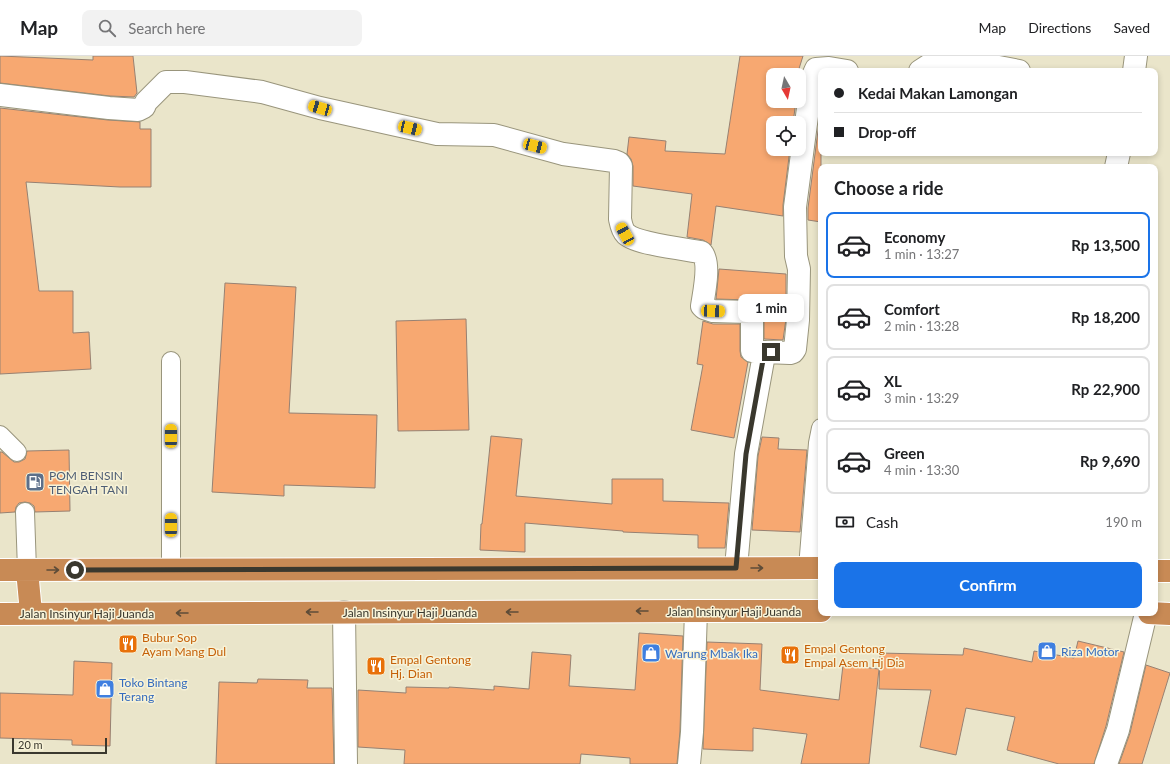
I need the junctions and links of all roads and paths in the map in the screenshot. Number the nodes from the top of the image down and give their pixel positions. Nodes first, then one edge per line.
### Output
1 (1136, 56) edge
2 (925, 68) edge
3 (1004, 68) edge
4 (1134, 68) edge
5 (818, 69) edge
6 (0, 95) edge
7 (765, 352) junction
8 (171, 361) dead end
9 (0, 435) edge
10 (818, 444) edge
11 (17, 452) dead end
12 (25, 512) dead end
13 (736, 568) junction
14 (815, 568) edge
15 (0, 570) edge
16 (28, 570) junction
17 (171, 570) junction
18 (1158, 571) edge
19 (1170, 572) edge
20 (696, 611) junction
21 (818, 611) edge
22 (344, 612) junction
23 (31, 613) junction
24 (1158, 613) edge
25 (0, 614) edge
26 (1170, 614) edge
27 (1146, 616) edge
28 (346, 764) edge
29 (689, 764) edge
30 (1106, 764) edge

1 - 4 street
2 - 3 street
5 - 7 street
6 - 7 street
7 - 13 street
8 - 17 lane
9 - 11 lane
10 - 14 lane
12 - 16 lane
13 -> 14 highway
13 - 17 highway
15 - 16 highway
16 -> 17 highway
16 - 23 highway
18 - 19 highway
20 - 21 highway, Jalan Insinyur Haji Juanda
20 -> 22 highway, Jalan Insinyur Haji Juanda
20 - 29 street
22 -> 23 highway, Jalan Insinyur Haji Juanda
22 - 28 street
23 - 25 highway, Jalan Insinyur Haji Juanda
24 - 26 highway
27 - 30 street

